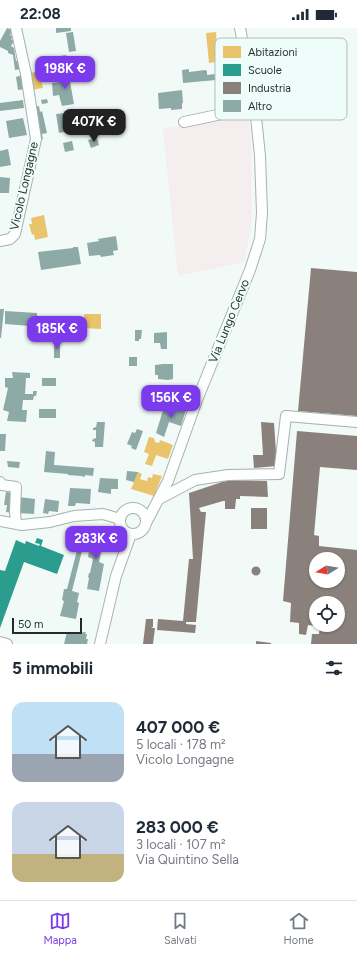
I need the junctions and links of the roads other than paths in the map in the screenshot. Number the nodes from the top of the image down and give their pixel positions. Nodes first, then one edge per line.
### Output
1 (16, 28) edge
2 (240, 28) edge
3 (242, 38) edge
4 (215, 115) edge
5 (256, 120) edge
6 (184, 122) dead end
7 (0, 242) edge
8 (357, 422) edge
9 (0, 482) edge
10 (161, 498) junction
11 (136, 509) junction
12 (155, 509) junction
13 (120, 520) junction
14 (0, 521) edge
15 (146, 523) junction
16 (16, 524) junction
17 (131, 534) junction
18 (0, 642) edge
19 (7, 644) edge
20 (100, 644) edge

1 - 7 street, Vicolo Longagne
2 - 3 street, Via Lungo Cervo
4 - 6 street
5 - 10 street, Via Lungo Cervo
8 - 10 street
9 - 16 street
10 - 12 street, Via Lungo Cervo
11 - 12 street
11 - 13 street
11 - 15 street
12 - 15 street, Via Lungo Cervo
13 - 16 street
13 - 17 street
14 - 16 street
15 - 17 street
17 - 20 street
18 - 19 street

